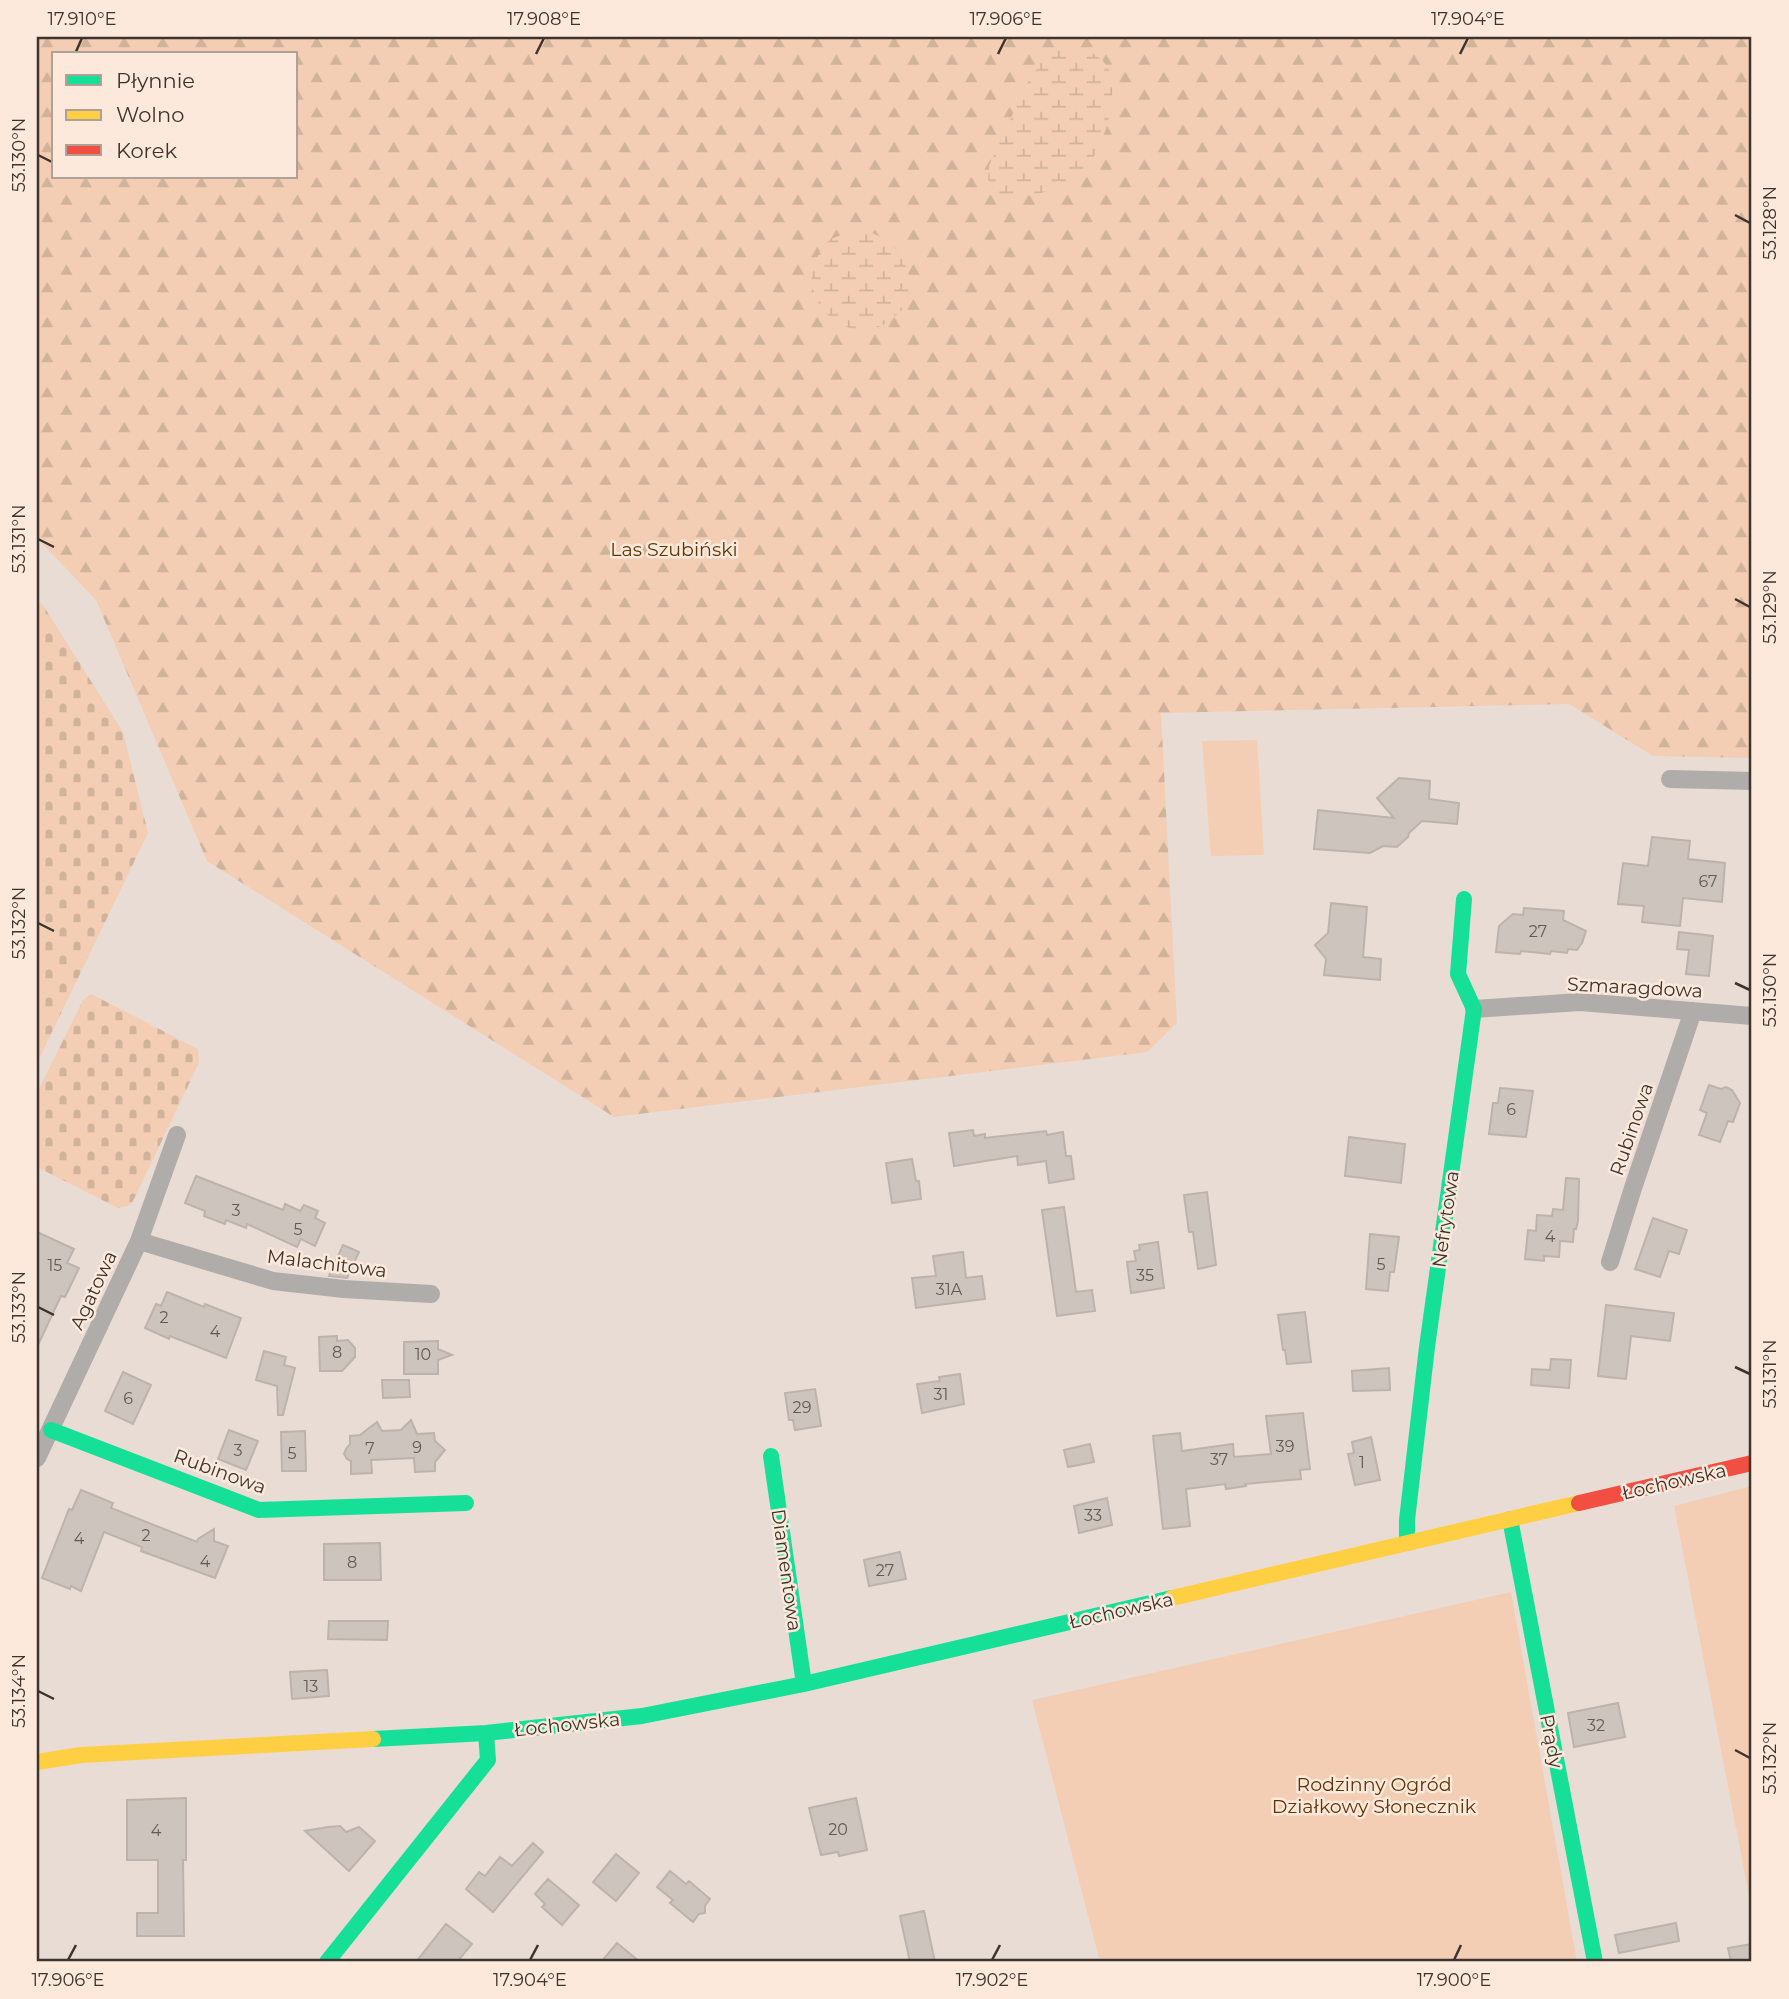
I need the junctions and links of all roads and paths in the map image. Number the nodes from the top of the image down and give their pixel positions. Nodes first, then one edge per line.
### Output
1 (1670, 779) dead end
2 (1752, 781) edge
3 (1464, 899) dead end
4 (1474, 1009) junction
5 (1693, 1011) junction
6 (1752, 1016) edge
7 (177, 1135) dead end
8 (139, 1241) junction
9 (1610, 1262) dead end
10 (431, 1294) dead end
11 (51, 1430) junction
12 (771, 1456) dead end
13 (37, 1458) edge
14 (1752, 1463) edge
15 (466, 1503) dead end
16 (1510, 1519) junction
17 (1407, 1543) junction
18 (804, 1684) junction
19 (486, 1733) junction
20 (81, 1755) junction
21 (37, 1762) edge
22 (37, 1778) edge
23 (327, 1962) edge
24 (1595, 1962) edge

1 - 2 street
3 - 4 street
4 - 5 street, Szmaragdowa
4 - 17 street, Nefrytowa
5 - 6 street, Szmaragdowa
5 - 9 street, Rubinowa
7 - 8 street, Agatowa
8 - 10 street, Malachitowa
8 - 11 street, Agatowa
11 - 13 street, Agatowa
11 - 15 street, Rubinowa
12 - 18 street, Diamentowa
14 - 16 street, Łochowska
16 - 17 street, Łochowska
16 - 24 street, Prądy
17 - 18 street, Łochowska
18 - 19 street, Łochowska
19 - 20 street, Łochowska
19 - 23 street, Łochowska
20 - 21 street, Łochowska
20 - 22 street, Łochowska

